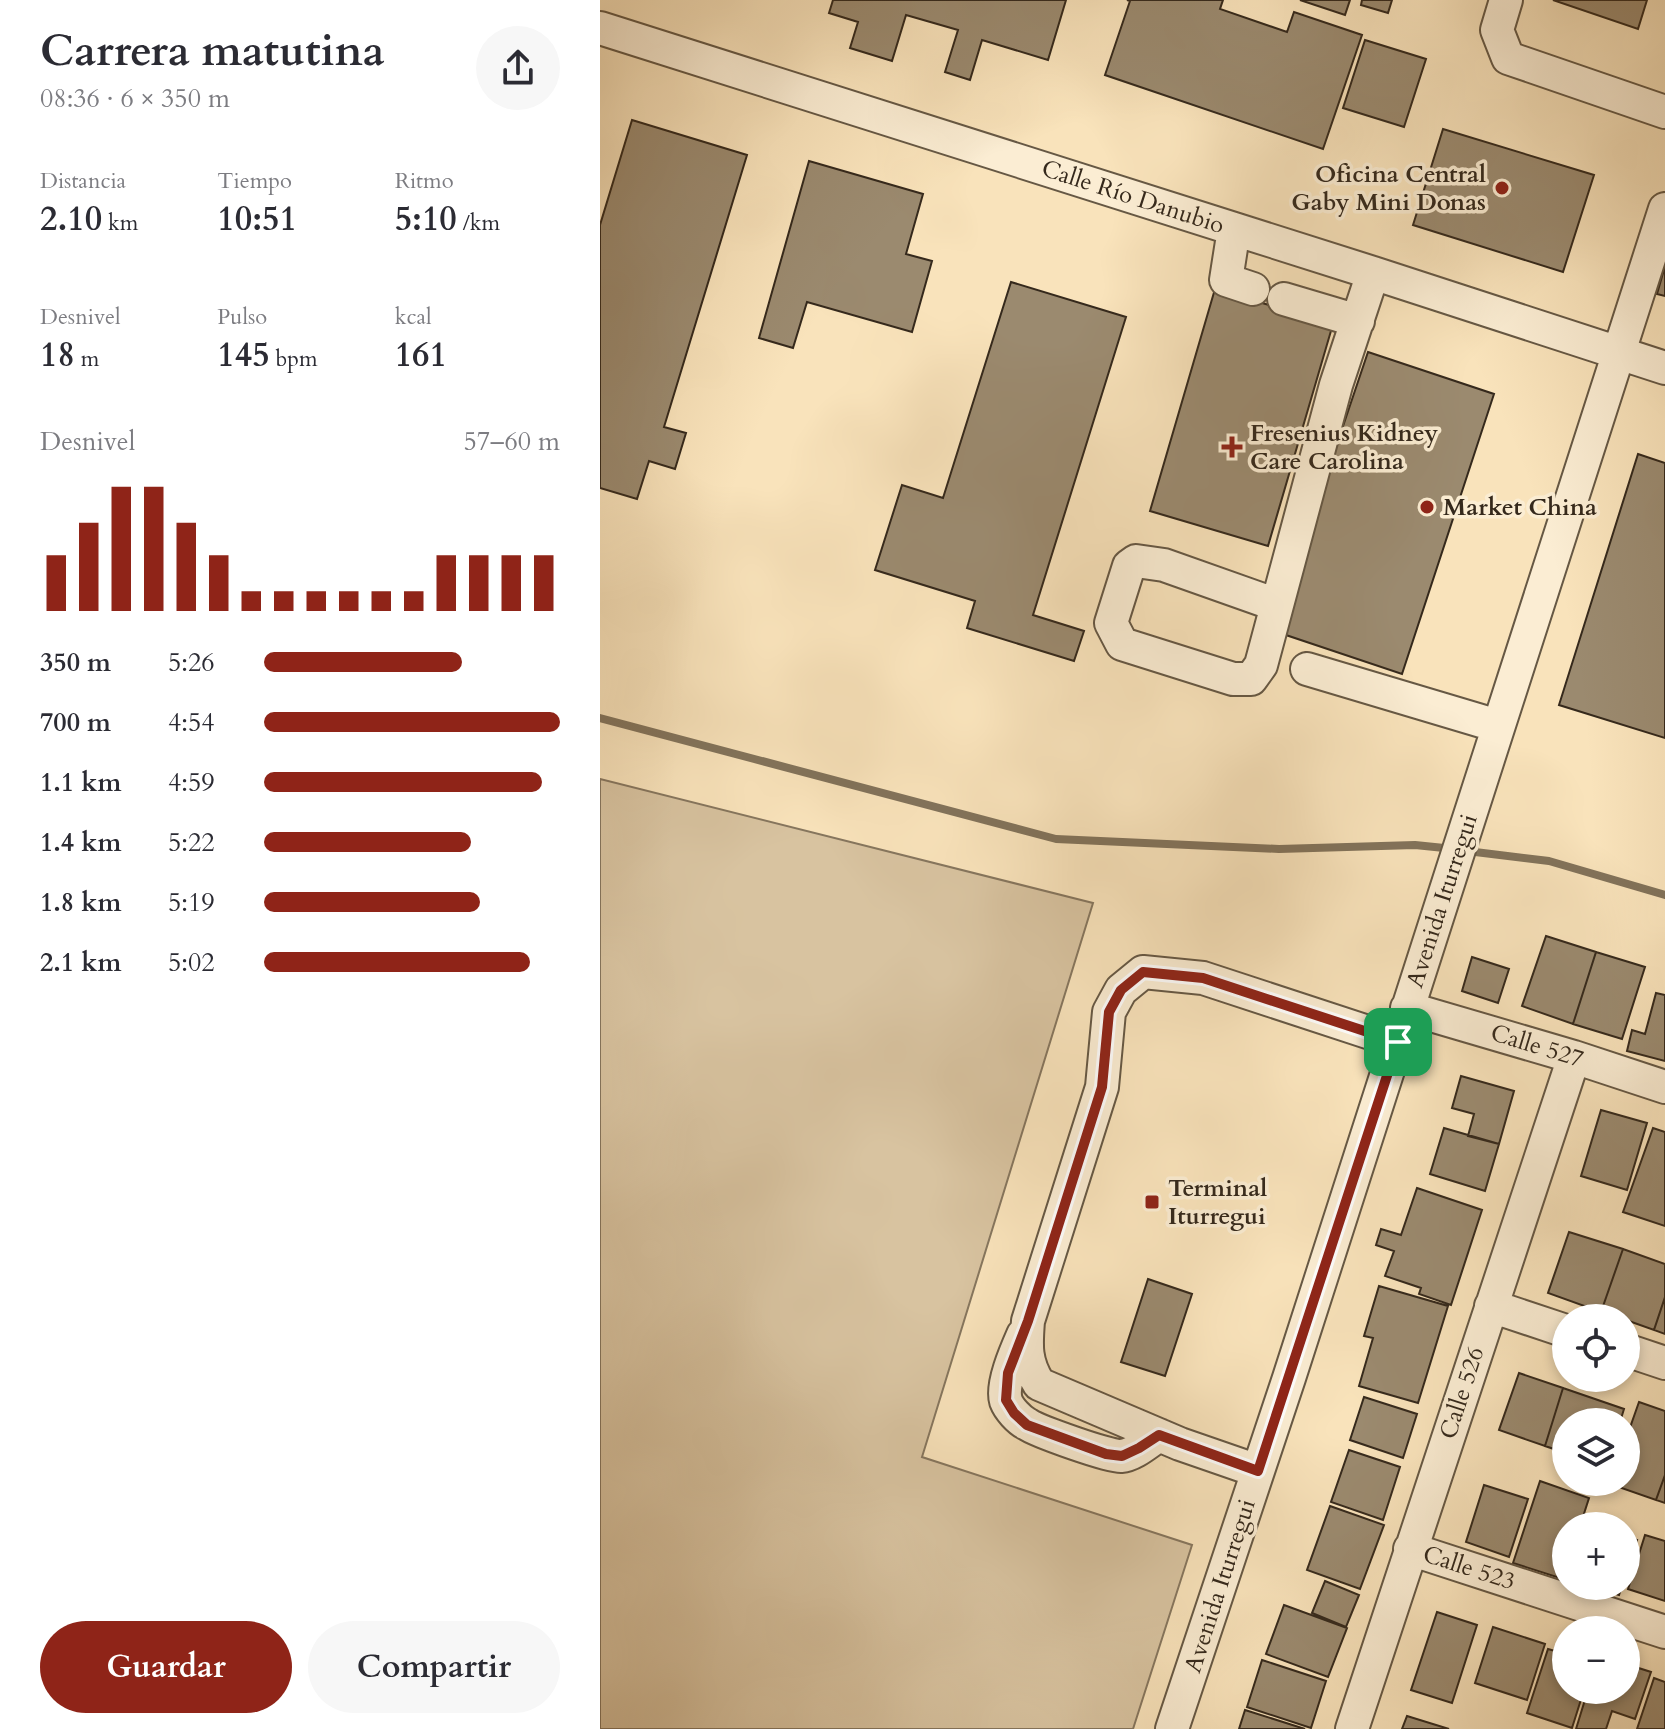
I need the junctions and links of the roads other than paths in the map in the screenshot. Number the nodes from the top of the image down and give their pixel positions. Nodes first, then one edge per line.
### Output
1 (1506, 0) edge
2 (600, 28) edge
3 (1665, 112) edge
4 (1665, 209) edge
5 (1234, 229) junction
6 (1373, 273) junction
7 (1253, 289) dead end
8 (1284, 299) dead end
9 (1358, 321) junction
10 (1619, 353) junction
11 (1665, 368) edge
12 (1277, 605) junction
13 (1307, 669) dead end
14 (1498, 726) junction
15 (1407, 1008) junction
16 (1398, 1042) junction
17 (1574, 1057) junction
18 (1665, 1087) edge
19 (1491, 1306) junction
20 (1552, 1326) edge
21 (1640, 1355) edge
22 (1665, 1363) edge
23 (1258, 1471) junction
24 (1410, 1549) junction
25 (1665, 1632) edge
26 (1172, 1729) edge
27 (1352, 1729) edge

1 - 3 street
2 - 5 street, Calle Río Danubio
4 - 10 street, Avenida Iturregui
5 - 6 street, Calle Río Danubio
5 - 7 street
6 - 9 street
6 - 10 street, Calle Río Danubio
8 - 9 street
9 - 12 street
10 - 11 street, Calle Río Danubio
10 - 14 street, Avenida Iturregui
12 - 12 street
13 - 14 street
14 - 15 street, Avenida Iturregui
15 - 16 street, Avenida Iturregui
15 - 17 street, Calle 527
16 - 23 street, Avenida Iturregui
16 - 23 street
17 - 18 street, Calle 527
17 - 19 street, Calle 526
19 - 20 street
19 - 24 street, Calle 526
21 - 22 street
23 - 26 street, Avenida Iturregui
24 - 25 street, Calle 523
24 - 27 street, Calle 526

